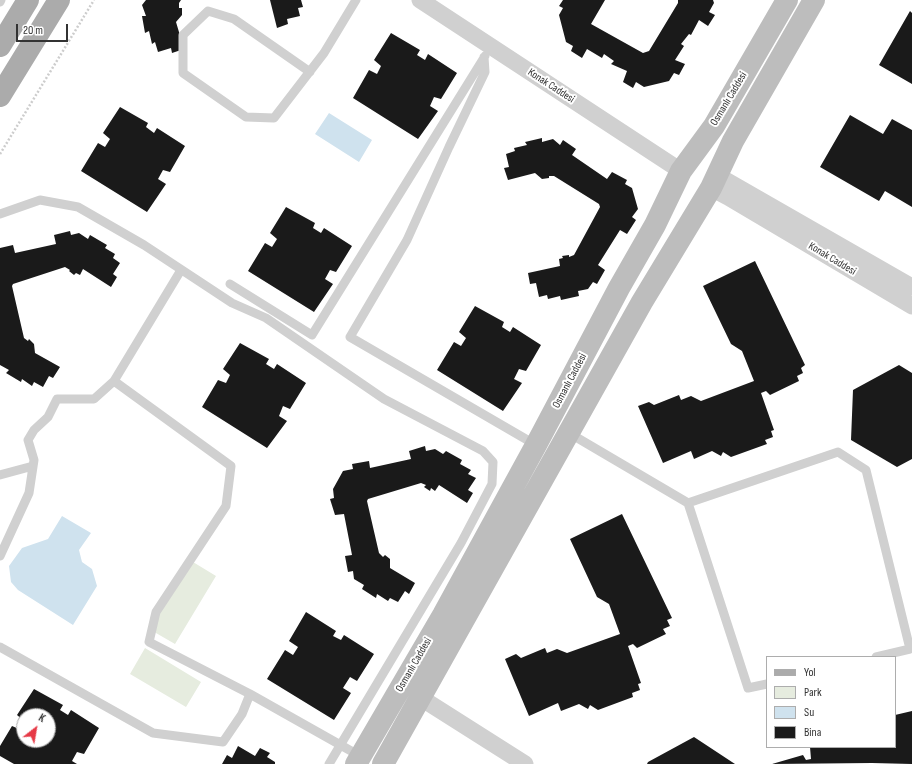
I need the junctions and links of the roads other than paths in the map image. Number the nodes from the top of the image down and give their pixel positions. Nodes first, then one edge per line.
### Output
1 (28, 0) edge
2 (60, 0) edge
3 (356, 0) edge
4 (420, 0) edge
5 (788, 0) edge
6 (814, 0) edge
7 (0, 46) edge
8 (488, 52) junction
9 (310, 72) junction
10 (0, 96) edge
11 (682, 171) junction
12 (714, 182) junction
13 (0, 214) edge
14 (181, 270) junction
15 (230, 284) dead end
16 (912, 287) edge
17 (912, 306) edge
18 (114, 381) junction
19 (569, 433) junction
20 (536, 445) junction
21 (33, 466) junction
22 (0, 475) edge
23 (688, 503) junction
24 (0, 556) edge
25 (0, 647) edge
26 (880, 656) edge
27 (766, 684) edge
28 (250, 694) junction
29 (421, 698) junction
30 (340, 745) junction
31 (358, 760) edge
32 (329, 764) edge
33 (383, 764) edge
34 (525, 764) edge

1 - 7 main road
2 - 10 main road
3 - 9 lane
4 - 8 street, Konak Caddesi
5 - 11 main road, Osmanlı Caddesi
6 - 12 main road, Osmanlı Caddesi
8 - 11 street, Konak Caddesi
8 - 15 lane
8 - 20 lane
9 - 9 lane
11 - 12 main road
11 - 12 main road
11 - 20 main road, Osmanlı Caddesi
12 - 16 street, Konak Caddesi
12 - 17 street, Konak Caddesi
12 - 19 main road, Osmanlı Caddesi
13 - 14 lane
14 - 18 lane
14 - 30 lane
18 - 21 lane
18 - 28 lane
19 - 23 lane
19 - 29 main road, Osmanlı Caddesi
20 - 31 main road, Osmanlı Caddesi
21 - 22 lane
21 - 24 lane
23 - 26 lane
23 - 27 lane
25 - 28 lane
28 - 30 lane
29 - 33 main road, Osmanlı Caddesi
29 - 34 street, Osmanlı Caddesi
30 - 31 lane
30 - 32 lane

